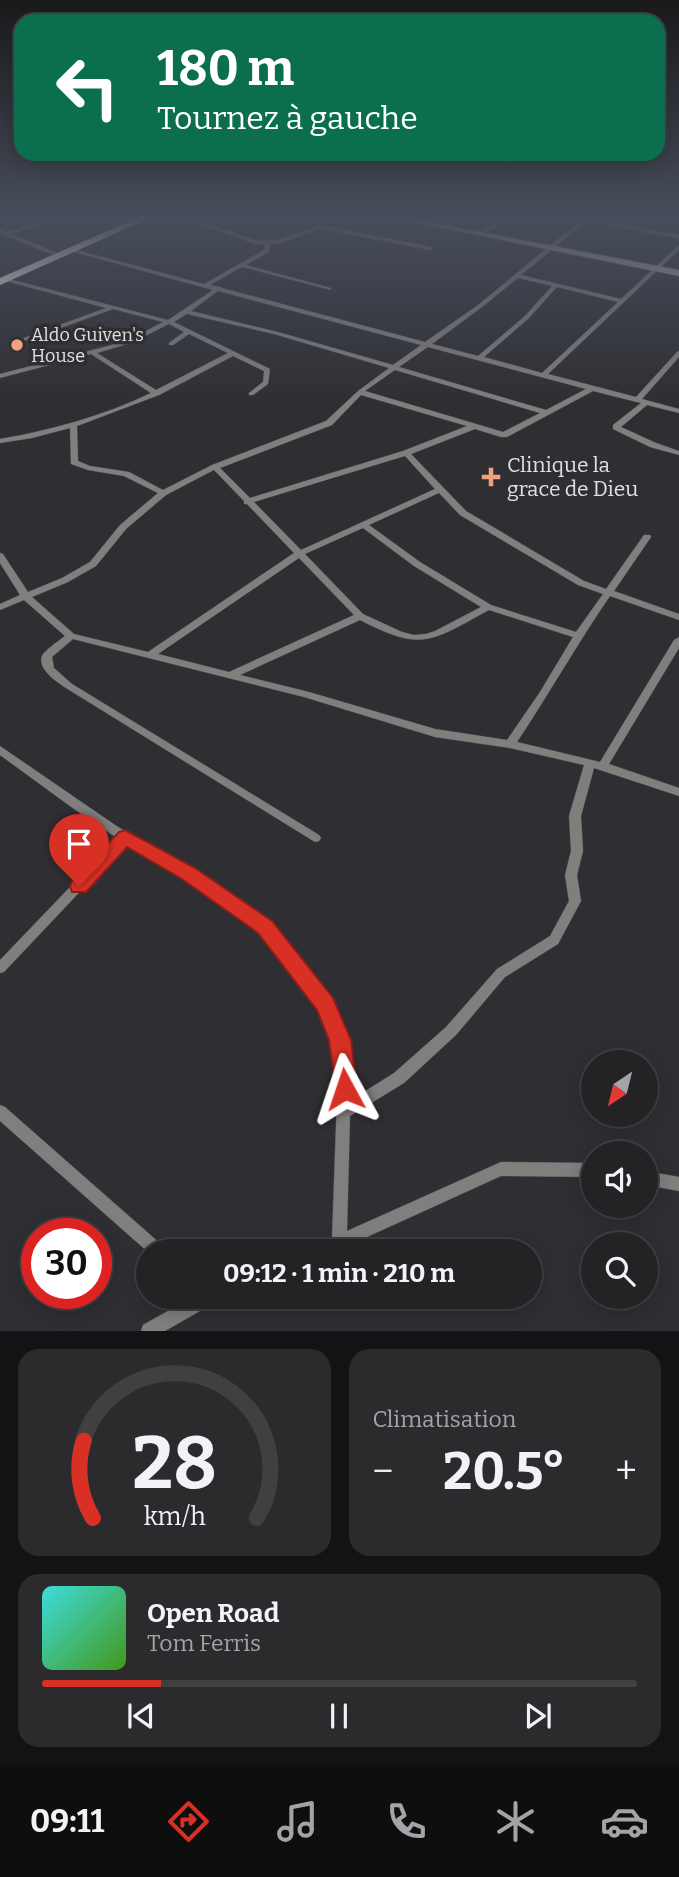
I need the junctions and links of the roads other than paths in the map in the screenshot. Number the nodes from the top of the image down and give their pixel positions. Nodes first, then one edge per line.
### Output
1 (179, 278) edge
2 (218, 278) edge
3 (289, 278) edge
4 (515, 278) edge
5 (527, 278) edge
6 (646, 278) edge
7 (2, 279) edge
8 (206, 285) junction
9 (556, 285) junction
10 (219, 288) junction
11 (329, 289) dead end
12 (623, 300) junction
13 (111, 308) junction
14 (187, 312) junction
15 (169, 322) junction
16 (190, 331) junction
17 (26, 339) dead end
18 (171, 344) dead end
19 (429, 345) junction
20 (93, 353) junction
21 (679, 353) edge
22 (231, 354) junction
23 (479, 358) junction
24 (393, 368) junction
25 (544, 375) junction
26 (0, 376) edge
27 (593, 388) junction
28 (360, 392) junction
29 (157, 394) junction
30 (251, 394) dead end
31 (638, 400) junction
32 (646, 402) junction
33 (679, 411) edge
34 (548, 414) junction
35 (472, 427) junction
36 (74, 428) junction
37 (0, 441) edge
38 (406, 453) junction
39 (679, 453) edge
40 (215, 467) junction
41 (441, 489) junction
42 (163, 493) junction
43 (247, 502) junction
44 (363, 524) junction
45 (647, 537) dead end
46 (299, 554) junction
47 (0, 556) edge
48 (609, 593) junction
49 (26, 597) junction
50 (0, 607) edge
51 (488, 607) junction
52 (360, 616) junction
53 (679, 617) edge
54 (71, 636) junction
55 (578, 636) junction
56 (679, 640) edge
57 (152, 654) junction
58 (229, 676) junction
59 (510, 744) junction
60 (0, 750) edge
61 (596, 765) junction
62 (679, 792) edge
63 (125, 837) junction
64 (314, 838) dead end
65 (0, 968) edge
66 (346, 1111) junction
67 (0, 1112) edge
68 (581, 1170) edge
69 (658, 1180) edge
70 (679, 1184) edge
71 (144, 1239) edge
72 (339, 1239) edge
73 (350, 1239) edge
74 (187, 1309) edge
75 (149, 1331) edge

1 - 8 street
2 - 8 street
3 - 11 street
4 - 19 street
5 - 9 street
6 - 12 street
7 - 13 street
8 - 10 street
9 - 12 street
9 - 23 street
10 - 14 street
10 - 19 street
12 - 25 street
13 - 15 street
13 - 17 street
14 - 15 street
14 - 24 street
15 - 16 street
15 - 20 street
16 - 18 street
16 - 22 street
19 - 23 street
19 - 24 street
20 - 26 street
20 - 29 street
21 - 31 street
22 - 29 street
22 - 30 street
23 - 25 street
24 - 28 street
24 - 34 street
25 - 27 street
27 - 31 street
27 - 34 street
28 - 35 street
28 - 40 street
29 - 36 street
31 - 32 street
32 - 33 street
32 - 39 street
34 - 35 street
35 - 38 street
36 - 37 street
36 - 42 street
38 - 41 street
38 - 43 street
40 - 42 street
40 - 43 street
41 - 44 street
41 - 48 street
42 - 49 street
43 - 46 street
44 - 46 street
44 - 51 street
45 - 48 street
46 - 52 street
46 - 57 street
47 - 49 street
48 - 53 street
48 - 55 street
49 - 50 street
49 - 54 street
51 - 52 street
51 - 55 street
52 - 58 street
54 - 57 street
54 - 64 street
55 - 59 street
56 - 61 street
57 - 58 street
58 - 59 street
59 - 61 street
60 - 63 street
61 - 62 street
61 - 66 street
63 - 65 street
63 - 66 street
66 - 72 street
67 - 71 street
68 - 73 street
69 - 70 street
74 - 75 street

